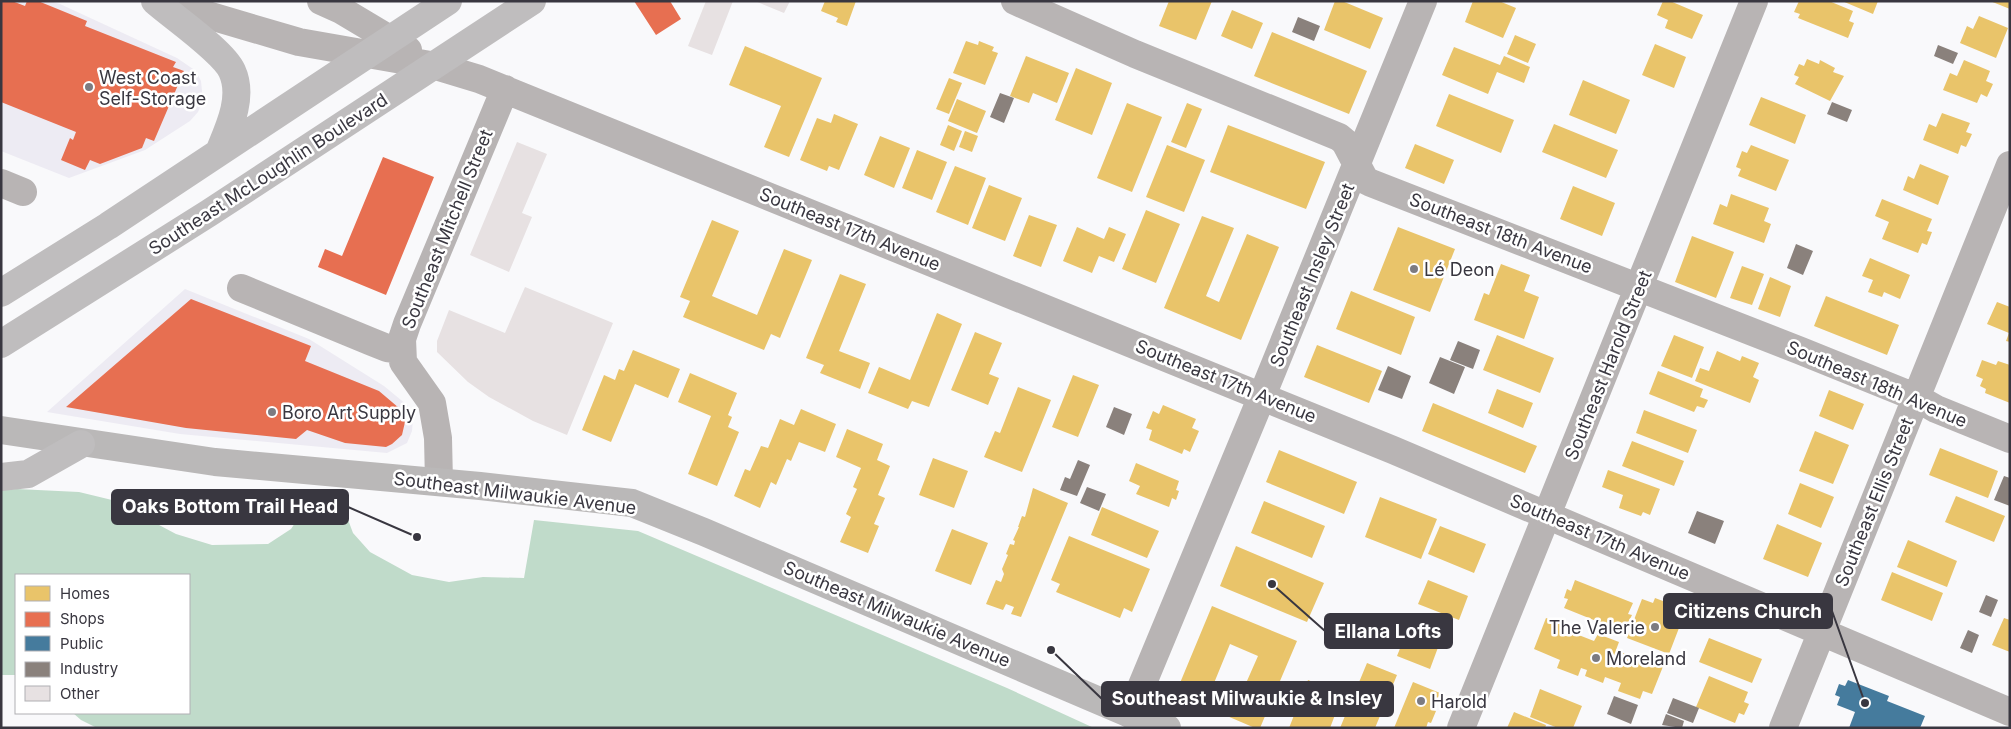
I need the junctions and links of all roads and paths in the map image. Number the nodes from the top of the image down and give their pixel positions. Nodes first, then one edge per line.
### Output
1 (155, 1) edge
2 (160, 1) edge
3 (321, 1) edge
4 (448, 1) edge
5 (532, 1) edge
6 (1015, 1) edge
7 (1423, 1) edge
8 (1754, 1) edge
9 (381, 47) junction
10 (436, 66) junction
11 (504, 89) junction
12 (219, 152) junction
13 (1356, 164) junction
14 (2010, 165) edge
15 (1640, 287) junction
16 (241, 288) dead end
17 (1, 293) edge
18 (1, 344) edge
19 (402, 350) junction
20 (1262, 396) junction
21 (1915, 397) junction
22 (1, 430) edge
23 (2010, 439) edge
24 (81, 444) junction
25 (1, 476) edge
26 (439, 482) junction
27 (1547, 514) junction
28 (1822, 631) junction
29 (2010, 712) edge
30 (1130, 714) junction
31 (1167, 728) edge
32 (1461, 728) edge
33 (1783, 728) edge

1 - 12 highway
2 - 9 street, Southeast 17th Avenue
3 - 9 street, Southeast 17th Avenue
4 - 9 highway
5 - 10 highway, Southeast McLoughlin Boulevard
6 - 13 street, Southeast 18th Avenue
7 - 13 street, Southeast Insley Street
8 - 15 street, Southeast Harold Street
9 - 10 street, Southeast 17th Avenue
9 - 12 highway
10 - 11 street, Southeast 17th Avenue
10 - 18 highway, Southeast McLoughlin Boulevard
11 - 19 street, Southeast Mitchell Street
11 - 20 street, Southeast 17th Avenue
12 - 17 highway
13 - 15 street, Southeast 18th Avenue
13 - 20 street, Southeast Insley Street
14 - 21 street, Southeast Ellis Street
15 - 21 street, Southeast 18th Avenue
15 - 27 street, Southeast Harold Street
16 - 19 street
19 - 26 street, Southeast Mitchell Street
20 - 27 street, Southeast 17th Avenue
20 - 30 street, Southeast Insley Street
21 - 23 street, Southeast 18th Avenue
21 - 28 street, Southeast Ellis Street
22 - 24 main road, Southeast Milwaukie Avenue
24 - 25 highway
24 - 26 main road, Southeast Milwaukie Avenue
26 - 30 main road, Southeast Milwaukie Avenue
27 - 28 street, Southeast 17th Avenue
27 - 32 street, Southeast Harold Street
28 - 29 street, Southeast 17th Avenue
28 - 33 street, Southeast Ellis Street
30 - 31 main road, Southeast Milwaukie Avenue

